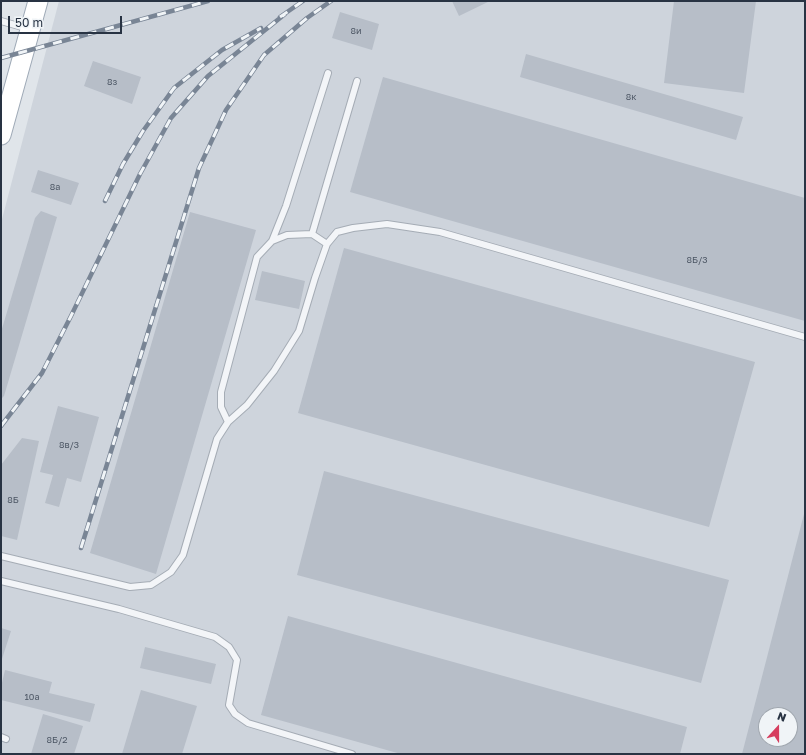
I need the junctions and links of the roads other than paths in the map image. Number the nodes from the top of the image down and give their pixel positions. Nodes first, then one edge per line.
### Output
1 (38, 1) edge
2 (1, 21) edge
3 (30, 30) junction
4 (328, 73) dead end
5 (357, 81) dead end
6 (1, 136) edge
7 (312, 234) junction
8 (272, 241) junction
9 (327, 244) junction
10 (805, 337) edge
11 (228, 422) junction
12 (1, 556) edge
13 (1, 581) edge
14 (352, 754) edge

1 - 3 main road
2 - 3 lane
3 - 6 main road
4 - 8 lane
5 - 7 lane
7 - 8 lane
7 - 9 lane
8 - 11 lane
9 - 10 lane
9 - 11 lane
11 - 12 lane
13 - 14 lane

